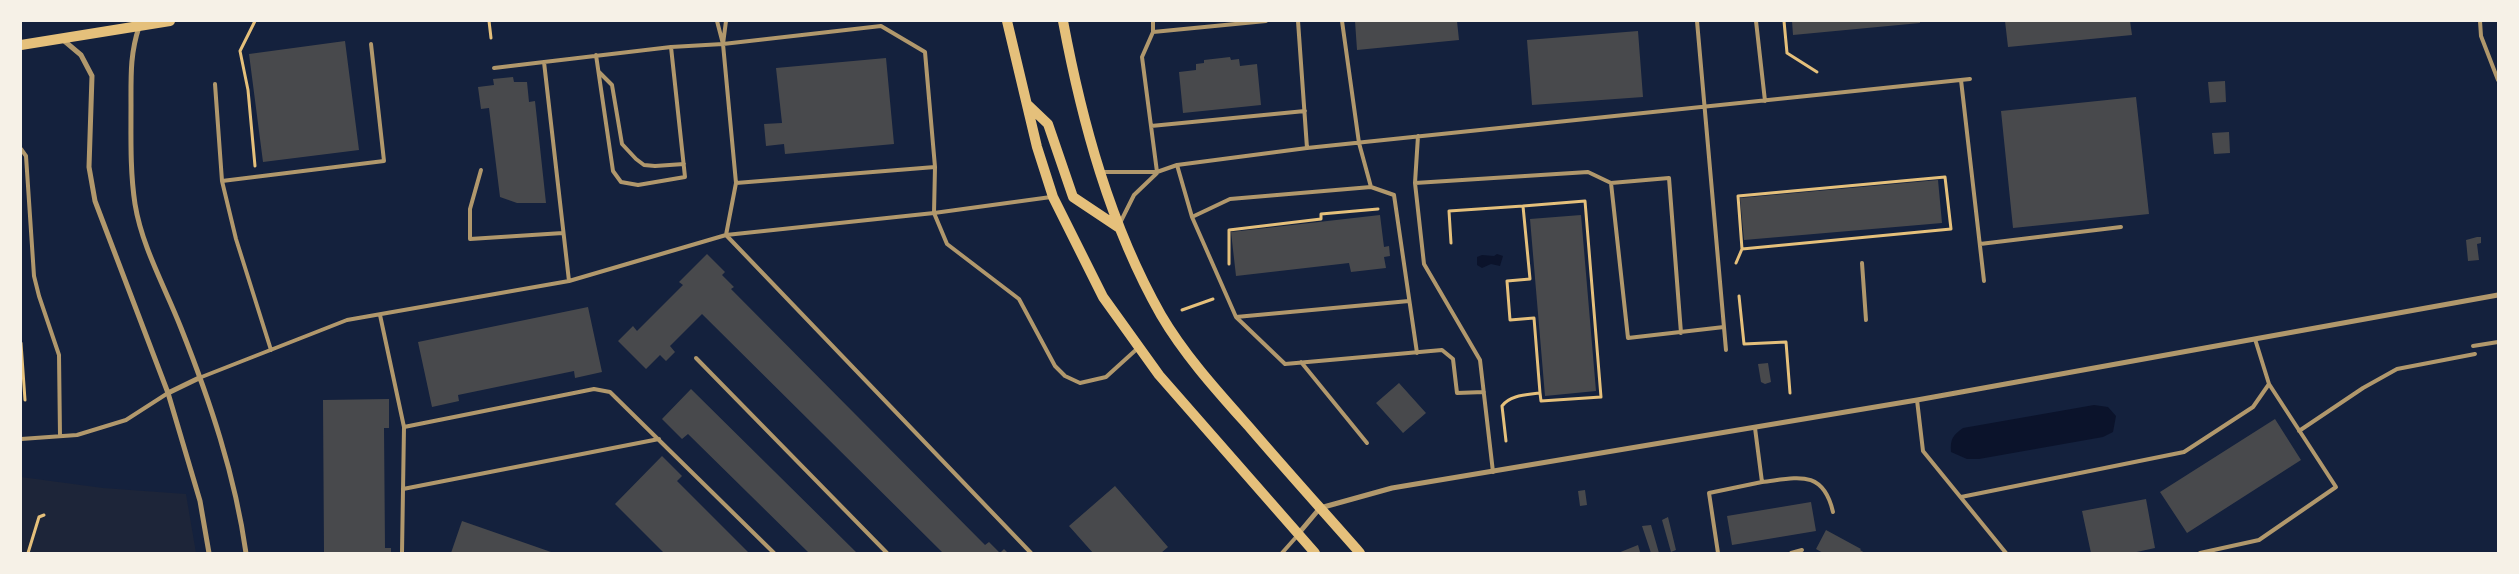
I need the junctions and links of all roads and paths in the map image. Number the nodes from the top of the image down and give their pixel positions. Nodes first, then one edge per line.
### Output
1 (170, 21) edge
2 (255, 21) edge
3 (489, 21) edge
4 (717, 21) edge
5 (726, 21) edge
6 (1007, 21) edge
7 (1063, 21) edge
8 (1153, 21) edge
9 (1266, 21) edge
10 (1298, 21) edge
11 (1342, 21) edge
12 (1697, 21) edge
13 (1756, 21) edge
14 (1784, 21) edge
15 (2480, 21) edge
16 (139, 27) junction
17 (1153, 32) junction
18 (491, 38) dead end
19 (62, 39) junction
20 (372, 44) dead end
21 (723, 44) junction
22 (21, 45) edge
23 (671, 47) junction
24 (596, 55) junction
25 (544, 62) junction
26 (494, 68) dead end
27 (599, 72) junction
28 (1817, 72) dead end
29 (1970, 79) dead end
30 (1961, 80) junction
31 (2498, 80) edge
32 (215, 84) dead end
33 (1765, 101) junction
34 (1026, 103) junction
35 (1704, 107) junction
36 (1305, 111) junction
37 (1151, 126) junction
38 (1418, 136) junction
39 (1359, 143) junction
40 (1307, 148) junction
41 (21, 149) edge
42 (684, 164) junction
43 (1177, 165) junction
44 (265, 167) dead end
45 (935, 167) junction
46 (481, 170) dead end
47 (1100, 172) junction
48 (1157, 172) junction
49 (222, 181) junction
50 (736, 183) junction
51 (1415, 183) junction
52 (1611, 183) junction
53 (1370, 187) junction
54 (1053, 197) junction
55 (1523, 206) junction
56 (1378, 209) dead end
57 (934, 213) junction
58 (1192, 217) junction
59 (1118, 227) junction
60 (2121, 227) dead end
61 (564, 233) junction
62 (726, 235) junction
63 (1451, 243) dead end
64 (1980, 244) junction
65 (1742, 249) junction
66 (1736, 263) dead end
67 (1862, 263) dead end
68 (1229, 264) dead end
69 (569, 281) junction
70 (1984, 281) dead end
71 (2498, 295) edge
72 (1739, 296) dead end
73 (1214, 299) dead end
74 (1410, 301) junction
75 (1182, 310) dead end
76 (380, 315) junction
77 (1236, 317) junction
78 (1866, 320) dead end
79 (1724, 327) junction
80 (1680, 333) junction
81 (2255, 339) junction
82 (2498, 342) edge
83 (21, 343) edge
84 (2472, 346) dead end
85 (1138, 348) junction
86 (271, 350) junction
87 (1726, 350) dead end
88 (1417, 353) junction
89 (2474, 354) dead end
90 (696, 358) dead end
91 (1301, 362) junction
92 (199, 378) junction
93 (2269, 384) junction
94 (1484, 392) junction
95 (1540, 392) junction
96 (168, 393) junction
97 (1790, 393) dead end
98 (25, 400) dead end
99 (1917, 400) junction
100 (404, 427) junction
101 (1755, 428) junction
102 (2299, 431) junction
103 (60, 436) junction
104 (21, 439) edge
105 (658, 439) junction
106 (1506, 441) dead end
107 (1367, 443) dead end
108 (1493, 472) junction
109 (1762, 482) junction
110 (403, 489) junction
111 (1961, 498) junction
112 (1320, 508) junction
113 (1833, 512) dead end
114 (44, 515) dead end
115 (1299, 534) junction
116 (1802, 550) dead end
117 (28, 553) edge
118 (209, 553) edge
119 (246, 553) edge
120 (402, 553) edge
121 (774, 553) edge
122 (887, 553) edge
123 (1031, 553) edge
124 (1282, 553) edge
125 (1315, 553) edge
126 (1360, 553) edge
127 (1718, 553) edge
128 (1790, 553) edge
129 (2006, 553) edge
130 (2200, 553) edge

1 - 16 main road
2 - 44 path
3 - 18 path
4 - 21 lane
5 - 21 lane
6 - 34 main road
7 - 47 main road
8 - 17 lane
9 - 17 lane
10 - 36 lane
11 - 39 lane
12 - 35 lane
13 - 33 lane
14 - 28 path
15 - 31 lane
16 - 19 main road
16 - 92 street
17 - 37 lane
19 - 22 main road
19 - 96 street
20 - 49 lane
21 - 23 lane
21 - 45 lane
21 - 50 lane
23 - 24 lane
23 - 42 lane
24 - 25 lane
24 - 27 lane
25 - 26 lane
25 - 61 lane
27 - 42 lane
27 - 42 lane
29 - 30 lane
30 - 33 lane
30 - 64 lane
32 - 49 lane
33 - 35 lane
34 - 54 main road
34 - 59 main road
35 - 38 lane
35 - 79 lane
36 - 37 lane
36 - 40 lane
37 - 48 lane
38 - 39 lane
38 - 51 lane
39 - 40 lane
39 - 53 lane
40 - 43 lane
41 - 103 lane
43 - 48 lane
43 - 58 lane
45 - 50 lane
45 - 57 lane
46 - 61 lane
47 - 48 lane
47 - 59 main road
48 - 59 lane
49 - 86 lane
50 - 62 lane
51 - 52 lane
51 - 94 lane
52 - 80 lane
52 - 80 lane
53 - 58 lane
53 - 74 lane
54 - 57 lane
54 - 85 main road
55 - 63 path
55 - 95 path
55 - 95 path
56 - 68 path
57 - 62 lane
57 - 85 lane
58 - 77 lane
59 - 112 main road
60 - 64 lane
61 - 69 lane
62 - 69 lane
62 - 123 lane
64 - 70 lane
65 - 65 path
65 - 66 path
67 - 78 lane
69 - 76 lane
71 - 81 street
72 - 97 path
73 - 75 path
74 - 77 lane
74 - 88 lane
76 - 86 lane
76 - 100 lane
77 - 91 lane
79 - 80 lane
79 - 87 lane
81 - 93 lane
81 - 99 street
82 - 84 lane
83 - 98 path
85 - 115 main road
86 - 92 lane
88 - 91 lane
88 - 94 lane
89 - 102 lane
90 - 122 lane
91 - 107 lane
92 - 96 street
92 - 119 street
93 - 102 lane
93 - 111 lane
94 - 108 lane
95 - 106 path
96 - 103 lane
96 - 118 street
99 - 101 street
99 - 111 lane
100 - 105 lane
100 - 110 lane
101 - 108 street
101 - 109 lane
102 - 130 lane
103 - 104 lane
105 - 110 lane
105 - 121 lane
108 - 112 street
109 - 113 lane
109 - 127 lane
110 - 120 lane
111 - 129 lane
112 - 115 street
112 - 126 main road
114 - 117 path
115 - 124 lane
115 - 125 main road
116 - 128 lane

